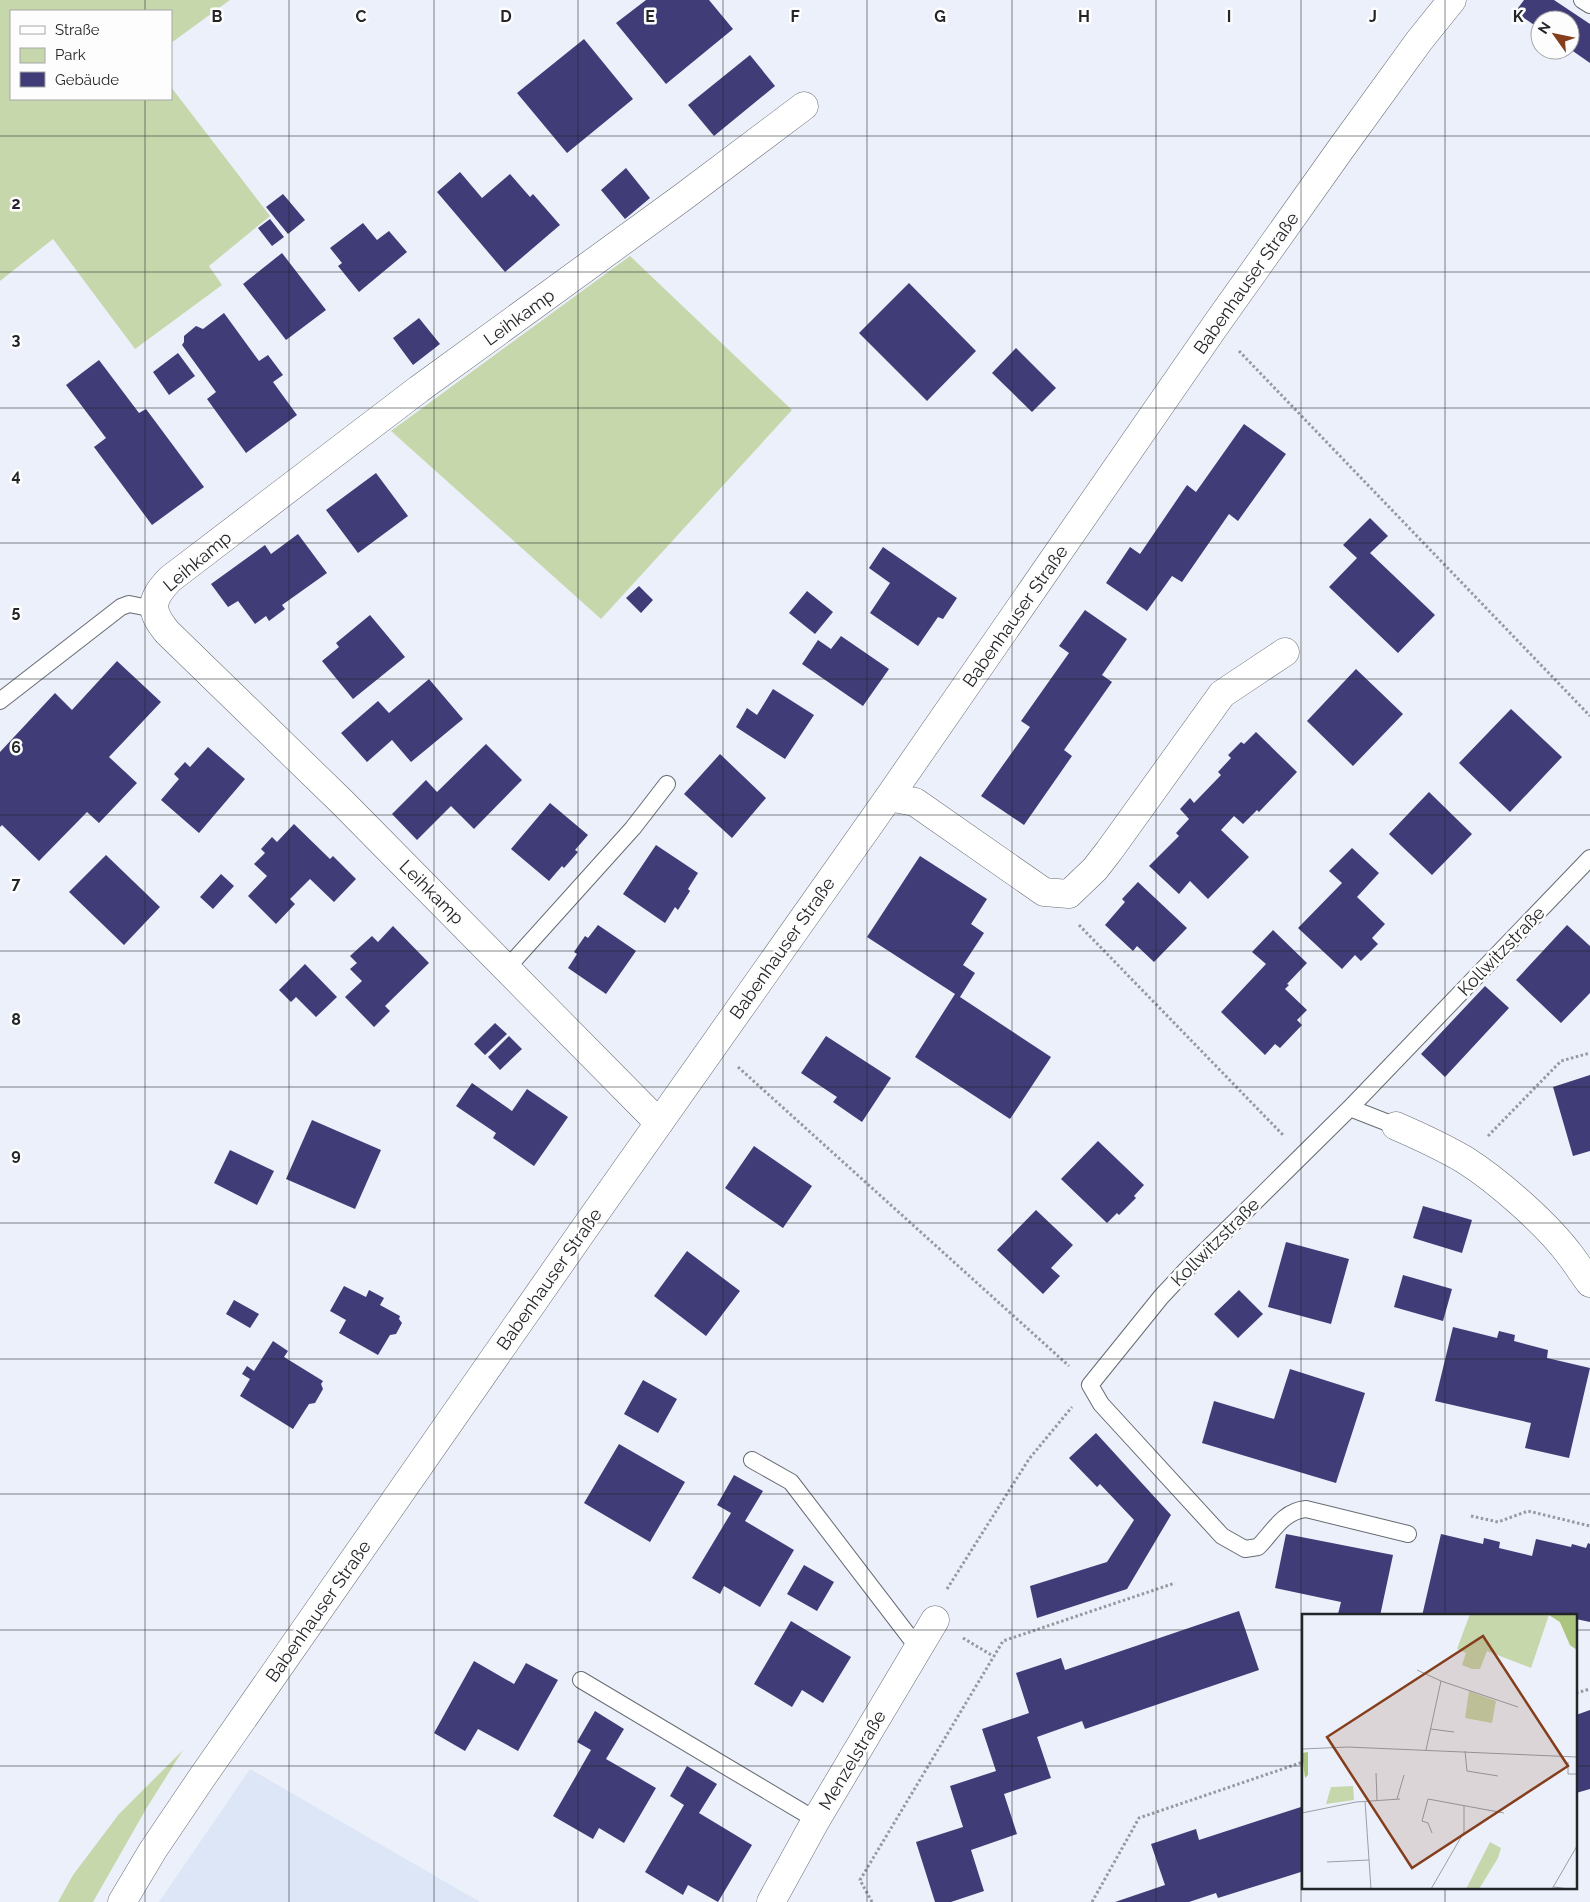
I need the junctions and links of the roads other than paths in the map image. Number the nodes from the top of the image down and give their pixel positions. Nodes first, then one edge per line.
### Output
1 (1452, 0) edge
2 (1582, 0) edge
3 (1590, 5) edge
4 (804, 106) dead end
5 (154, 609) junction
6 (1285, 652) dead end
7 (0, 701) edge
8 (666, 784) dead end
9 (889, 797) junction
10 (1590, 858) edge
11 (507, 968) junction
12 (1350, 1108) junction
13 (659, 1123) junction
14 (1396, 1126) joint
15 (1590, 1283) edge
16 (752, 1460) dead end
17 (1408, 1534) dead end
18 (936, 1620) road end
19 (918, 1648) junction
20 (580, 1680) dead end
21 (816, 1820) junction
22 (122, 1902) edge
23 (771, 1902) edge

1 - 9 street, Babenhauser Straße
2 - 3 lane
4 - 5 street, Leihkamp
5 - 7 lane
5 - 11 street, Leihkamp
6 - 9 street
8 - 11 lane
9 - 13 street, Babenhauser Straße
10 - 12 lane, Kollwitzstraße
11 - 13 street, Leihkamp
12 - 14 lane
12 - 17 lane, Kollwitzstraße
13 - 22 street, Babenhauser Straße
14 - 15 street
16 - 19 lane
18 - 19 street, Menzelstraße
19 - 21 street, Menzelstraße
20 - 21 lane
21 - 23 street, Menzelstraße

